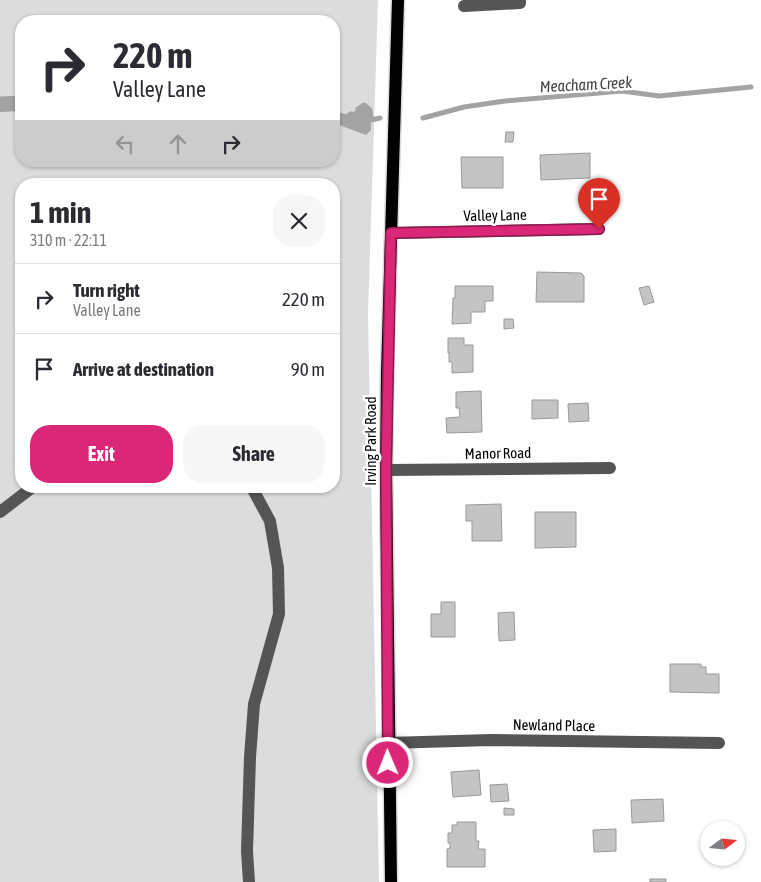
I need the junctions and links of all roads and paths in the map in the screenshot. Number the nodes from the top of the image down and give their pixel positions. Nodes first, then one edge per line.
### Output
1 (398, 0) edge
2 (520, 0) edge
3 (464, 6) dead end
4 (599, 229) dead end
5 (391, 233) junction
6 (610, 468) dead end
7 (386, 470) junction
8 (25, 493) edge
9 (256, 493) edge
10 (0, 512) edge
11 (388, 743) junction
12 (719, 743) dead end
13 (249, 882) edge
14 (391, 882) edge

1 - 5 main road, Irving Park Road
2 - 3 street
4 - 5 street, Valley Lane
5 - 7 main road, Irving Park Road
6 - 7 street, Manor Road
7 - 11 main road, Irving Park Road
8 - 10 street
9 - 13 street
11 - 12 street, Newland Place
11 - 14 main road, Irving Park Road

